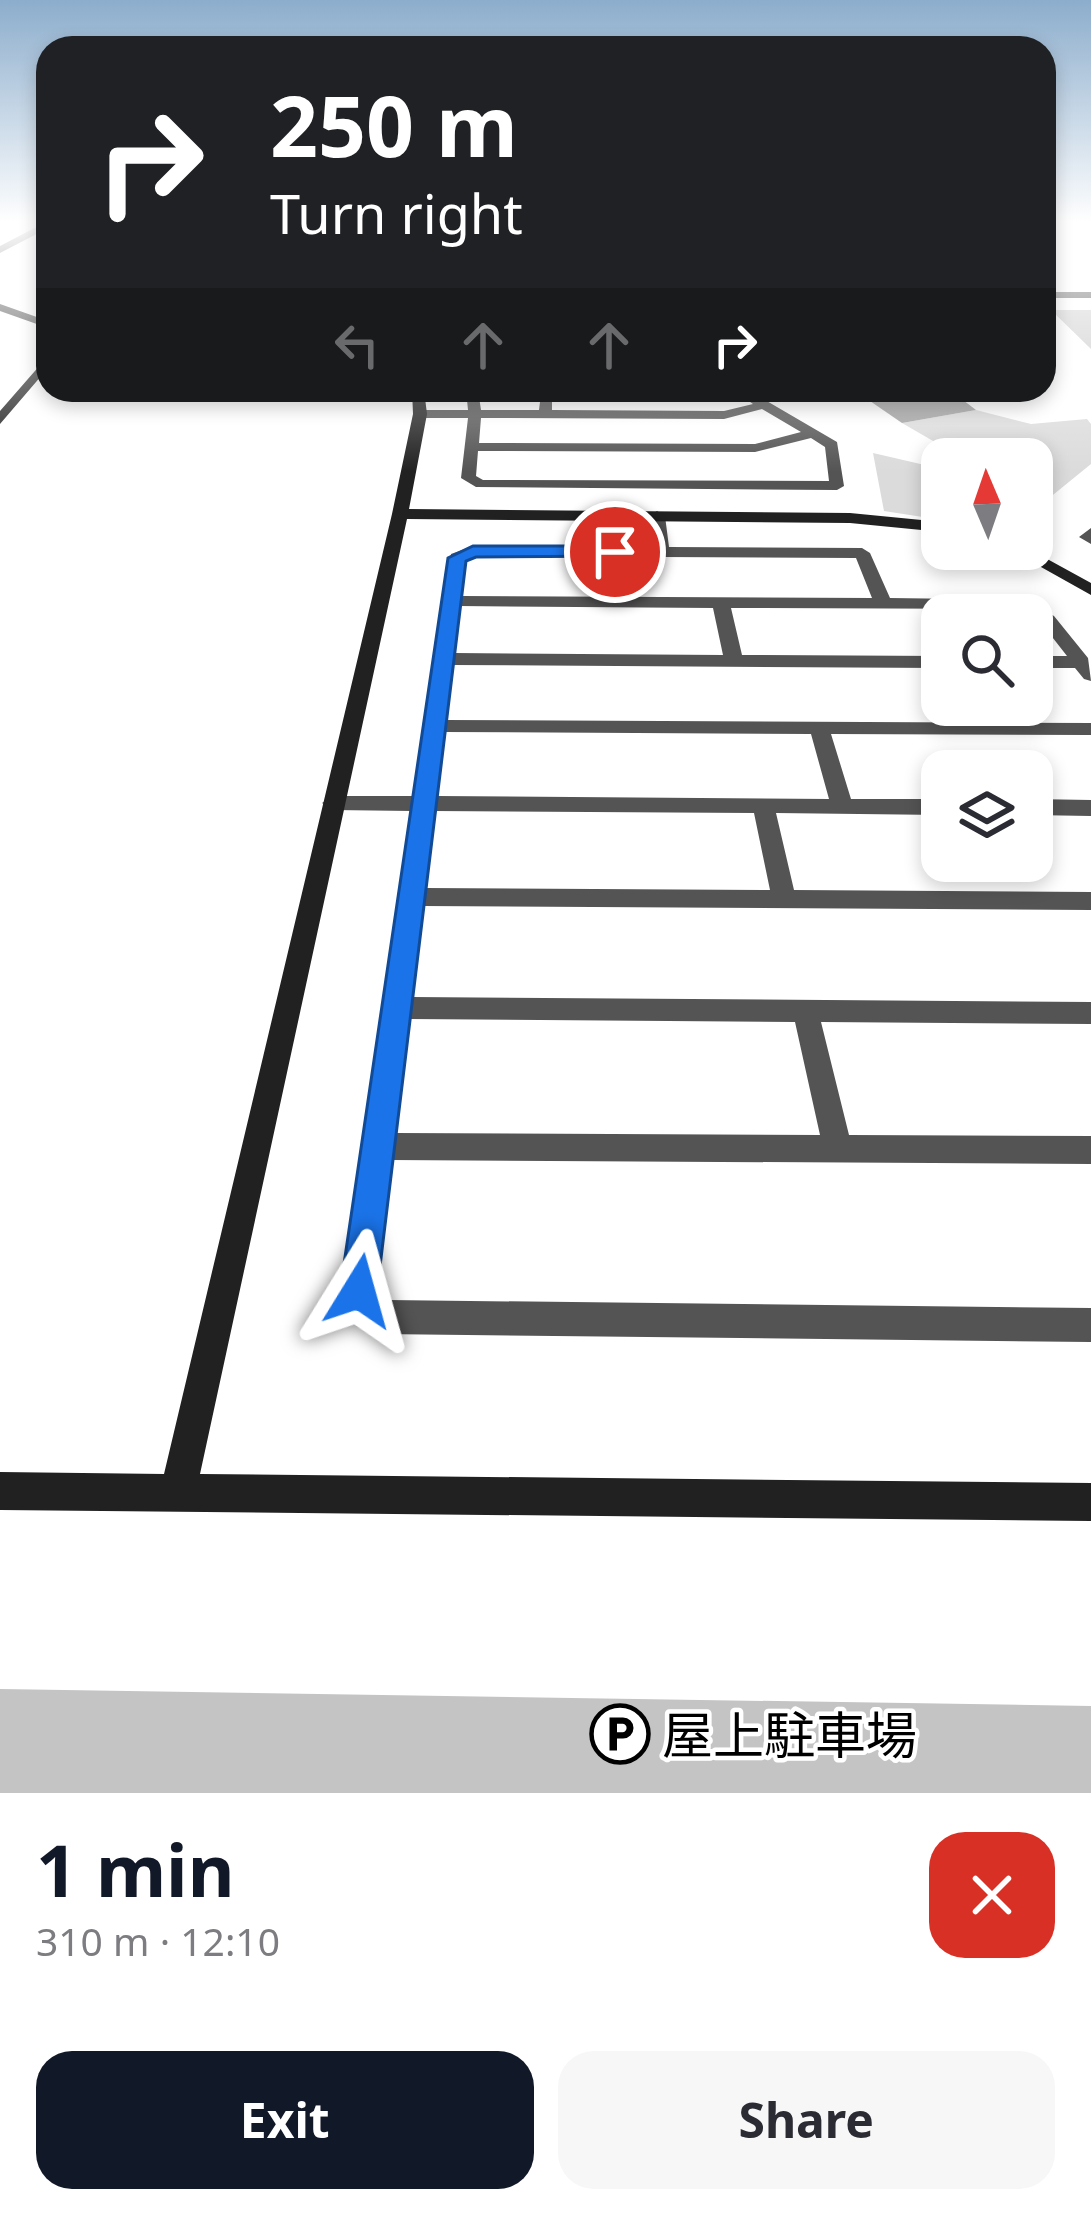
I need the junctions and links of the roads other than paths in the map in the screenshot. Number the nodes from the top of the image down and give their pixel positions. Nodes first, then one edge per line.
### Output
1 (0, 307) edge
2 (36, 320) edge
3 (36, 375) edge
4 (419, 402) edge
5 (474, 402) edge
6 (546, 402) edge
7 (759, 402) edge
8 (764, 405) junction
9 (475, 414) junction
10 (545, 414) junction
11 (0, 421) edge
12 (812, 434) junction
13 (472, 447) junction
14 (696, 485) junction
15 (400, 514) junction
16 (703, 516) junction
17 (657, 517) junction
18 (921, 524) edge
19 (662, 552) junction
20 (1053, 569) edge
21 (1091, 590) edge
22 (451, 601) junction
23 (721, 603) junction
24 (883, 603) junction
25 (443, 659) junction
26 (734, 661) junction
27 (921, 662) edge
28 (1053, 664) edge
29 (1086, 668) edge
30 (434, 726) junction
31 (819, 728) junction
32 (1091, 729) edge
33 (333, 803) junction
34 (424, 804) junction
35 (763, 806) junction
36 (842, 806) junction
37 (921, 807) edge
38 (1053, 808) edge
39 (1091, 808) edge
40 (412, 897) junction
41 (784, 900) junction
42 (1091, 901) edge
43 (397, 1008) junction
44 (806, 1012) junction
45 (1091, 1013) edge
46 (378, 1146) junction
47 (838, 1149) junction
48 (1091, 1150) edge
49 (1091, 1325) edge
50 (0, 1491) edge
51 (178, 1492) junction
52 (1091, 1502) edge

1 - 2 street
3 - 11 street
4 - 9 street
4 - 15 street
5 - 9 street
6 - 10 street
7 - 8 street
8 - 10 street
8 - 12 street
9 - 10 street
9 - 13 street
12 - 13 street
12 - 14 street
13 - 14 street
14 - 16 street
15 - 17 street
15 - 33 street
16 - 17 street
16 - 18 street
17 - 19 street
19 - 22 street
19 - 24 street
20 - 21 street
22 - 23 street
22 - 25 street
23 - 24 street
23 - 26 street
24 - 29 street
25 - 26 street
25 - 30 street
26 - 27 street
28 - 29 street
30 - 31 street
30 - 34 street
31 - 32 street
31 - 36 street
33 - 34 street
33 - 51 street
34 - 35 street
34 - 40 street
35 - 36 street
35 - 41 street
36 - 37 street
38 - 39 street
40 - 41 street
40 - 43 street
41 - 42 street
43 - 44 street
43 - 46 street
44 - 45 street
44 - 47 street
46 - 47 street
46 - 49 street
47 - 48 street
50 - 51 street
51 - 52 street

